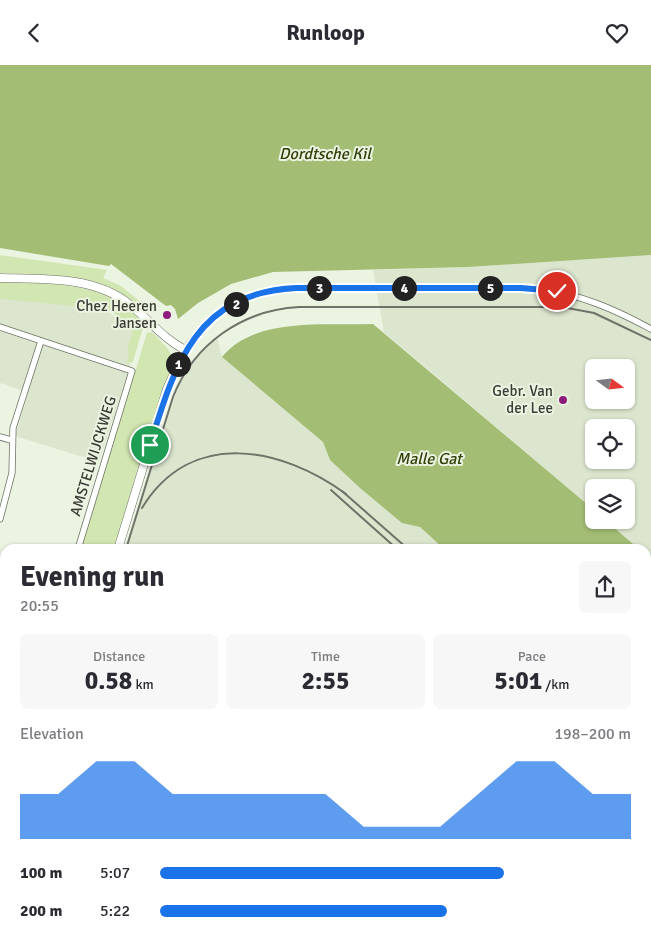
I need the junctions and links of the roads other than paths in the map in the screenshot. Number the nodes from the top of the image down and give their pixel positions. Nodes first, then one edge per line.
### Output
1 (0, 277) edge
2 (0, 327) edge
3 (651, 329) edge
4 (40, 341) junction
5 (185, 350) junction
6 (0, 437) edge
7 (11, 440) junction
8 (0, 519) edge
9 (80, 544) edge
10 (120, 544) edge

1 - 5 street
2 - 4 street
3 - 5 street
4 - 7 street
4 - 9 street, AMSTELWIJCKWEG
5 - 10 street
6 - 7 street
7 - 8 street

